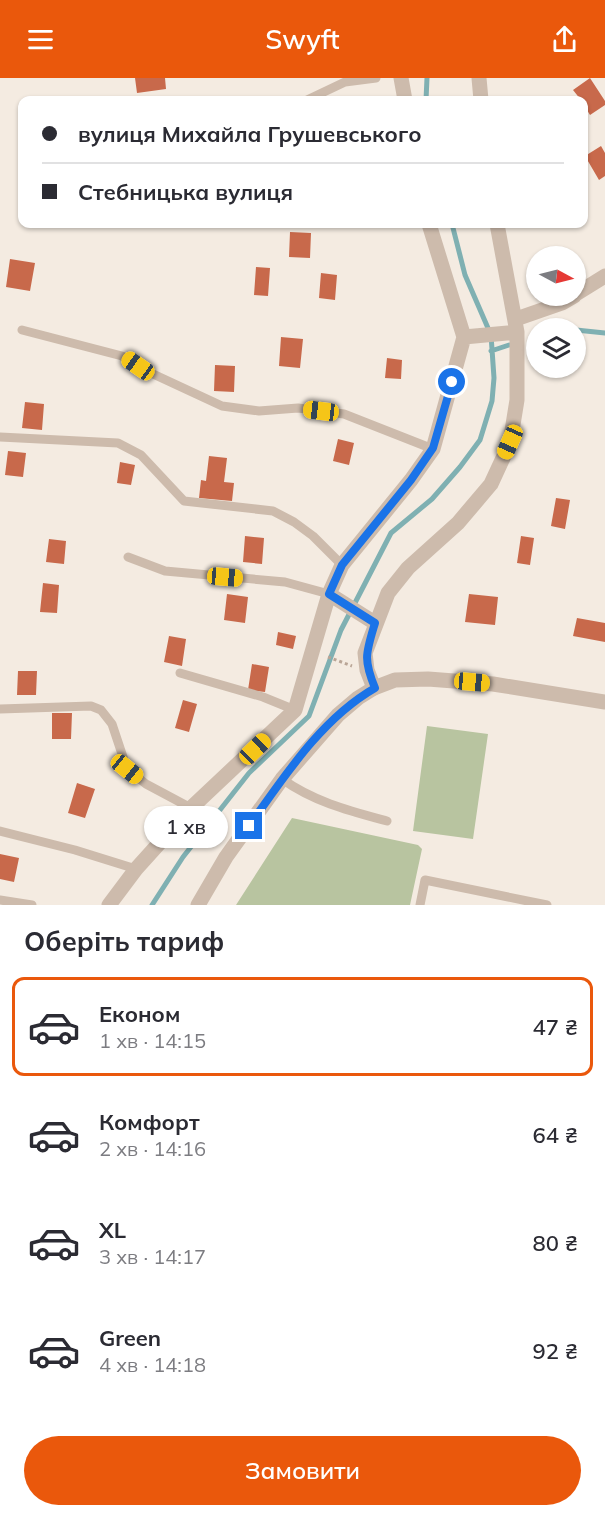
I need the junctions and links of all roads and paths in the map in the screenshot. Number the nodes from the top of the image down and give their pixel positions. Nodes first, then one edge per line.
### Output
1 (376, 78) edge
2 (401, 78) edge
3 (478, 78) edge
4 (315, 96) edge
5 (404, 96) edge
6 (480, 96) edge
7 (430, 228) edge
8 (498, 228) edge
9 (605, 276) edge
10 (586, 288) edge
11 (556, 306) edge
12 (516, 326) junction
13 (22, 330) dead end
14 (464, 337) junction
15 (0, 437) edge
16 (433, 448) junction
17 (128, 557) dead end
18 (342, 565) junction
19 (329, 594) junction
20 (375, 623) junction
21 (180, 673) dead end
22 (375, 688) junction
23 (605, 702) edge
24 (0, 709) edge
25 (295, 710) junction
26 (282, 779) junction
27 (191, 808) junction
28 (387, 821) dead end
29 (0, 831) edge
30 (136, 869) junction
31 (0, 900) edge
32 (32, 905) edge
33 (109, 905) edge
34 (198, 905) edge
35 (420, 905) edge
36 (547, 905) edge

1 - 4 lane
2 - 5 street
3 - 6 street
7 - 14 street
8 - 12 street
9 - 10 street
11 - 12 street
12 - 14 street
12 - 20 street
13 - 16 lane
14 - 16 street
15 - 18 lane
16 - 18 street
17 - 19 lane
18 - 19 street
19 - 20 street
19 - 25 street
20 - 22 street
21 - 25 lane
22 - 23 street
22 - 26 street
24 - 27 lane
25 - 27 street
26 - 28 lane
26 - 34 street
27 - 30 street
29 - 30 lane
30 - 33 street
31 - 32 lane
35 - 36 lane

